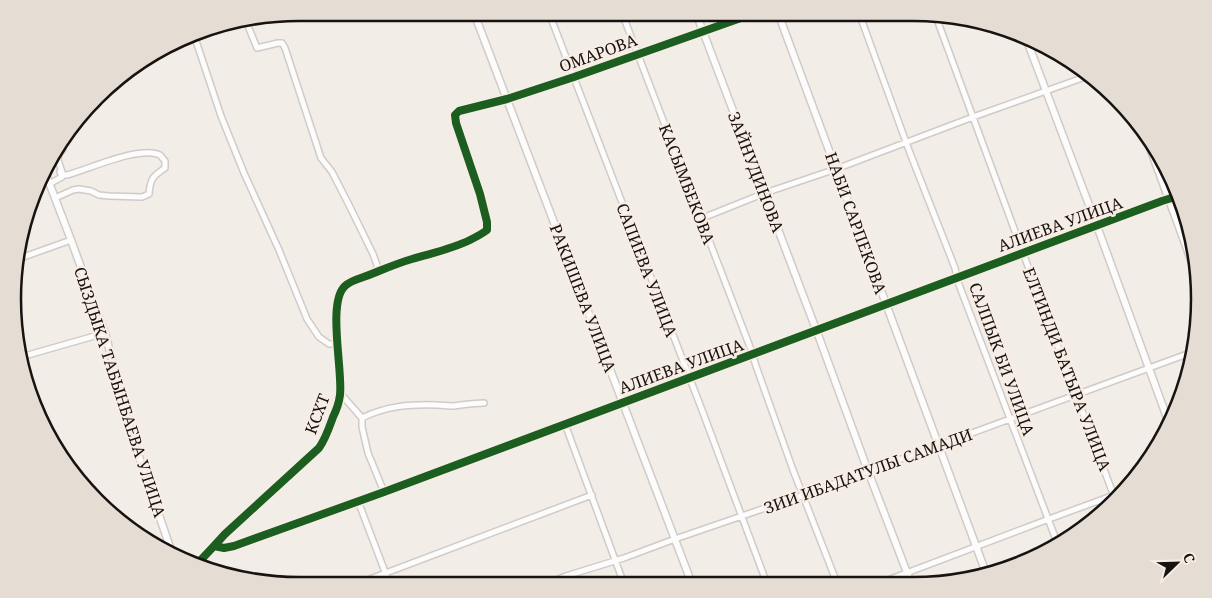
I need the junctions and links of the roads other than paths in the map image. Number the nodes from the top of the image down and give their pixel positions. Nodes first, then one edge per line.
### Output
1 (477, 21) edge
2 (552, 21) edge
3 (625, 21) edge
4 (699, 21) edge
5 (732, 21) edge
6 (781, 21) edge
7 (862, 21) edge
8 (938, 23) edge
9 (248, 26) edge
10 (703, 31) junction
11 (196, 41) edge
12 (1029, 47) edge
13 (638, 54) junction
14 (574, 77) junction
15 (1081, 78) edge
16 (1045, 92) junction
17 (507, 99) junction
18 (974, 117) junction
19 (907, 142) junction
20 (1153, 159) edge
21 (58, 160) joint
22 (836, 169) junction
23 (48, 181) edge
24 (49, 184) junction
25 (765, 193) junction
26 (54, 198) junction
27 (1172, 198) edge
28 (1168, 200) junction
29 (700, 219) junction
30 (1096, 226) junction
31 (71, 240) junction
32 (1185, 246) edge
33 (1023, 253) junction
34 (25, 256) edge
35 (379, 271) junction
36 (958, 278) junction
37 (886, 304) junction
38 (816, 330) junction
39 (105, 333) junction
40 (337, 344) junction
41 (752, 355) junction
42 (1185, 355) edge
43 (28, 356) edge
44 (1148, 367) junction
45 (689, 378) junction
46 (340, 393) junction
47 (1076, 394) junction
48 (623, 402) junction
49 (484, 403) dead end
50 (1166, 414) edge
51 (362, 418) junction
52 (1011, 419) junction
53 (565, 424) junction
54 (939, 445) junction
55 (868, 471) junction
56 (1113, 491) edge
57 (384, 492) junction
58 (592, 495) junction
59 (803, 495) junction
60 (358, 501) junction
61 (1103, 501) edge
62 (741, 517) junction
63 (1048, 519) junction
64 (1055, 538) edge
65 (675, 539) junction
66 (169, 545) edge
67 (214, 546) junction
68 (977, 547) junction
69 (202, 559) edge
70 (615, 561) junction
71 (984, 567) edge
72 (386, 573) junction
73 (907, 573) junction
74 (375, 577) edge
75 (387, 577) edge
76 (564, 577) edge
77 (621, 577) edge
78 (689, 577) edge
79 (764, 577) edge
80 (835, 577) edge
81 (896, 577) edge
82 (909, 577) edge

1 - 17 street, РАКИШЕВА УЛИЦА
2 - 14 street, САПИЕВА УЛИЦА
3 - 13 street, КАСЫМБЕКОВА
4 - 10 street, ЗАЙНУДИНОВА
5 - 10 street, ОМАРОВА
6 - 22 street, НАБИ САРПЕКОВА
7 - 19 street, САЛПЫК БИ УЛИЦА
8 - 18 street, ЕЛТИНДИ БАТЫРА УЛИЦА
9 - 35 street
10 - 13 street, ОМАРОВА
10 - 25 street, ЗАЙНУДИНОВА
11 - 40 street
12 - 16 street
13 - 14 street, ОМАРОВА
13 - 29 street, КАСЫМБЕКОВА
14 - 17 street, ОМАРОВА
14 - 45 street, САПИЕВА УЛИЦА
15 - 16 street
16 - 18 street
16 - 30 street
17 - 35 street, ОМАРОВА
17 - 48 street, РАКИШЕВА УЛИЦА
18 - 19 street
18 - 33 street, ЕЛТИНДИ БАТЫРА УЛИЦА
19 - 22 street
19 - 36 street, САЛПЫК БИ УЛИЦА
20 - 28 street
21 - 24 street
21 - 26 street
22 - 25 street
22 - 37 street, НАБИ САРПЕКОВА
23 - 24 street, СЫЗДЫКА ТАБЫНБАЕВА УЛИЦА
24 - 26 street, СЫЗДЫКА ТАБЫНБАЕВА УЛИЦА
25 - 29 street
25 - 38 street, ЗАЙНУДИНОВА
26 - 31 street, СЫЗДЫКА ТАБЫНБАЕВА УЛИЦА
27 - 28 street, АЛИЕВА УЛИЦА
28 - 30 street, АЛИЕВА УЛИЦА
28 - 32 street
29 - 41 street, КАСЫМБЕКОВА
30 - 33 street, АЛИЕВА УЛИЦА
30 - 44 street
31 - 34 street
31 - 39 street, СЫЗДЫКА ТАБЫНБАЕВА УЛИЦА
33 - 36 street, АЛИЕВА УЛИЦА
33 - 47 street, ЕЛТИНДИ БАТЫРА УЛИЦА
35 - 40 street, КСХТ
36 - 37 street, АЛИЕВА УЛИЦА
36 - 52 street, САЛПЫК БИ УЛИЦА
37 - 38 street, АЛИЕВА УЛИЦА
37 - 54 street, НАБИ САРПЕКОВА
38 - 41 street, АЛИЕВА УЛИЦА
38 - 55 street, ЗАЙНУДИНОВА
39 - 43 street
39 - 66 street, СЫЗДЫКА ТАБЫНБАЕВА УЛИЦА
40 - 46 street, КСХТ
41 - 45 street, АЛИЕВА УЛИЦА
41 - 59 street, КАСЫМБЕКОВА
42 - 44 street, ЗИИ ИБАДАТУЛЫ САМАДИ
44 - 47 street, ЗИИ ИБАДАТУЛЫ САМАДИ
44 - 50 street
45 - 48 street, АЛИЕВА УЛИЦА
45 - 62 street, САПИЕВА УЛИЦА
46 - 51 street, КСХТ
46 - 67 street, КСХТ
47 - 52 street, ЗИИ ИБАДАТУЛЫ САМАДИ
47 - 56 street, ЕЛТИНДИ БАТЫРА УЛИЦА
48 - 53 street, АЛИЕВА УЛИЦА
48 - 65 street, РАКИШЕВА УЛИЦА
49 - 51 street
51 - 57 street
52 - 54 street, ЗИИ ИБАДАТУЛЫ САМАДИ
52 - 63 street, САЛПЫК БИ УЛИЦА
53 - 57 street, АЛИЕВА УЛИЦА
53 - 58 street
54 - 55 street, ЗИИ ИБАДАТУЛЫ САМАДИ
54 - 68 street, НАБИ САРПЕКОВА
55 - 59 street, ЗИИ ИБАДАТУЛЫ САМАДИ
55 - 73 street, ЗАЙНУДИНОВА
57 - 60 street, АЛИЕВА УЛИЦА
58 - 70 street
58 - 72 street
59 - 62 street, ЗИИ ИБАДАТУЛЫ САМАДИ
59 - 80 street, КАСЫМБЕКОВА
60 - 67 street, АЛИЕВА УЛИЦА
60 - 72 street
61 - 63 street
62 - 65 street, ЗИИ ИБАДАТУЛЫ САМАДИ
62 - 79 street, САПИЕВА УЛИЦА
63 - 64 street, САЛПЫК БИ УЛИЦА
63 - 68 street
65 - 70 street, ЗИИ ИБАДАТУЛЫ САМАДИ
65 - 78 street, РАКИШЕВА УЛИЦА
67 - 69 street
68 - 71 street, НАБИ САРПЕКОВА
68 - 73 street
70 - 76 street, ЗИИ ИБАДАТУЛЫ САМАДИ
70 - 77 street
72 - 74 street
72 - 75 street
73 - 81 street
73 - 82 street, ЗАЙНУДИНОВА

